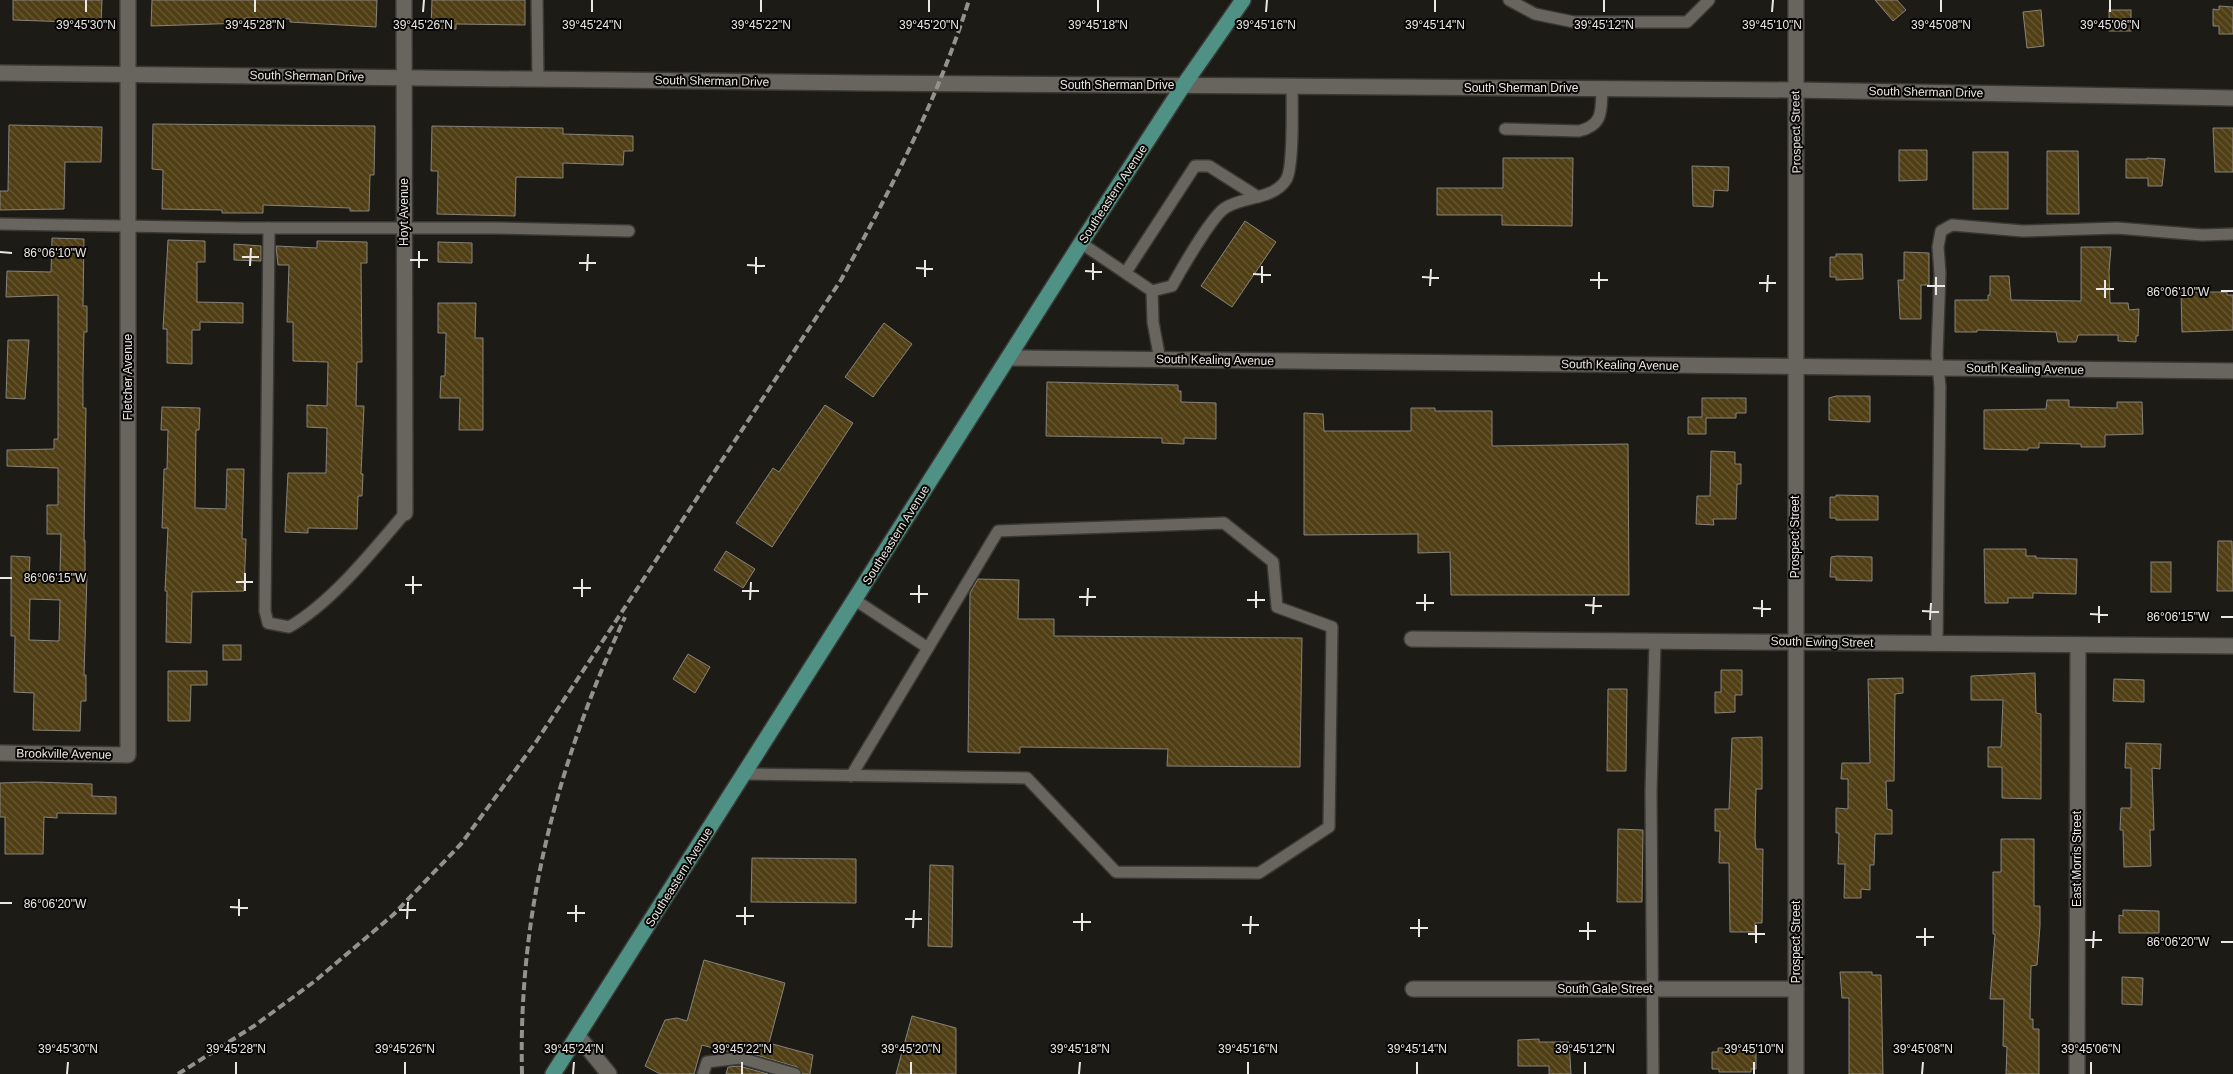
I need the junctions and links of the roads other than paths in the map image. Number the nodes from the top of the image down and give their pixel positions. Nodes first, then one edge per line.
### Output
1 (128, 0) edge
2 (404, 0) edge
3 (537, 0) edge
4 (1243, 0) edge
5 (1508, 0) edge
6 (1709, 0) edge
7 (1796, 0) edge
8 (0, 73) edge
9 (128, 74) junction
10 (405, 78) junction
11 (538, 79) junction
12 (1183, 86) junction
13 (1292, 86) junction
14 (1602, 88) junction
15 (1796, 90) junction
16 (2233, 98) edge
17 (1505, 129) dead end
18 (1258, 197) junction
19 (0, 224) edge
20 (128, 225) junction
21 (404, 227) junction
22 (269, 228) junction
23 (629, 231) dead end
24 (2233, 234) edge
25 (1081, 242) junction
26 (1126, 272) junction
27 (1152, 291) junction
28 (1008, 358) junction
29 (1160, 360) junction
30 (1795, 367) junction
31 (1940, 368) junction
32 (2233, 371) edge
33 (405, 513) joint
34 (855, 600) junction
35 (1412, 639) dead end
36 (1655, 641) junction
37 (1795, 642) junction
38 (1937, 643) junction
39 (2078, 645) junction
40 (2233, 646) edge
41 (928, 648) junction
42 (0, 753) edge
43 (128, 755) joint
44 (744, 774) junction
45 (851, 776) junction
46 (1413, 989) dead end
47 (1652, 989) junction
48 (1796, 989) junction
49 (578, 1036) junction
50 (553, 1074) edge
51 (609, 1074) edge
52 (703, 1074) edge
53 (795, 1074) edge
54 (1653, 1074) edge
55 (1796, 1074) edge
56 (2077, 1074) edge

1 - 9 street, Fletcher Avenue
2 - 10 street, Hoyt Avenue
3 - 11 lane
4 - 12 main road, Southeastern Avenue
5 - 6 lane
7 - 15 street, Prospect Street
8 - 9 street, South Sherman Drive
9 - 10 street, South Sherman Drive
9 - 20 street, Fletcher Avenue
10 - 11 street, South Sherman Drive
10 - 21 street, Hoyt Avenue
11 - 12 street, South Sherman Drive
12 - 13 street, South Sherman Drive
12 - 25 main road, Southeastern Avenue
13 - 14 street, South Sherman Drive
13 - 18 lane
14 - 15 street, South Sherman Drive
14 - 17 lane
15 - 16 street, South Sherman Drive
15 - 30 street, Prospect Street
18 - 26 lane
18 - 27 lane
19 - 20 lane
20 - 22 lane
20 - 43 street, Fletcher Avenue
21 - 22 lane
21 - 23 lane
21 - 33 street, Hoyt Avenue
22 - 33 lane
24 - 31 lane
25 - 26 lane
25 - 28 main road, Southeastern Avenue
26 - 27 lane
27 - 29 lane
28 - 29 street, South Kealing Avenue
28 - 34 main road, Southeastern Avenue
29 - 30 street, South Kealing Avenue
30 - 31 street, South Kealing Avenue
30 - 37 street, Prospect Street
31 - 32 street, South Kealing Avenue
31 - 38 lane
34 - 41 lane
34 - 44 main road, Southeastern Avenue
35 - 36 street, South Ewing Street
36 - 37 street, South Ewing Street
36 - 47 lane
37 - 38 street, South Ewing Street
37 - 48 street, Prospect Street
38 - 39 street, South Ewing Street
39 - 40 street, South Ewing Street
39 - 56 street, East Morris Street
41 - 45 lane
41 - 45 lane
42 - 43 street, Brookville Avenue
44 - 45 lane
44 - 49 main road, Southeastern Avenue
46 - 47 street, South Gale Street
47 - 48 street, South Gale Street
47 - 54 lane
48 - 55 street, Prospect Street
49 - 50 main road, Southeastern Avenue
49 - 51 street
52 - 53 lane

